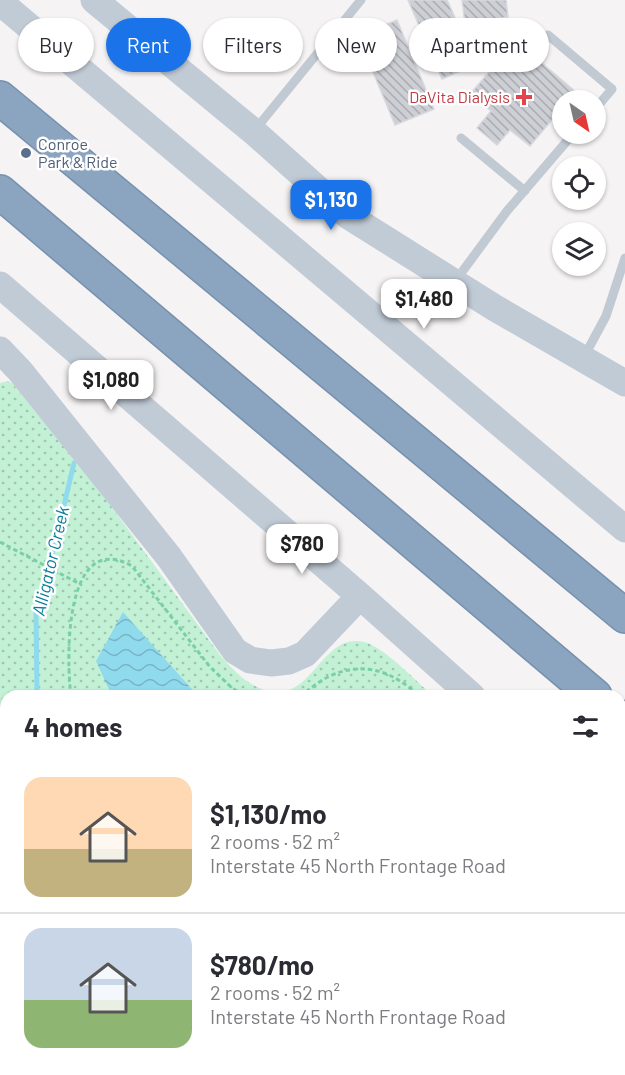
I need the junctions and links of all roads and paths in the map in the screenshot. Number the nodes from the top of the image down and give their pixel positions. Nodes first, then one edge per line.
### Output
1 (94, 0) edge
2 (361, 0) edge
3 (0, 2) edge
4 (549, 36) edge
5 (606, 96) edge
6 (0, 98) edge
7 (254, 132) junction
8 (461, 138) dead end
9 (565, 144) edge
10 (525, 191) junction
11 (0, 192) edge
12 (625, 258) edge
13 (454, 282) junction
14 (0, 285) edge
15 (1, 355) edge
16 (583, 359) junction
17 (625, 383) edge
18 (625, 529) edge
19 (0, 542) edge
20 (80, 584) junction
21 (360, 596) junction
22 (625, 616) edge
23 (70, 690) edge
24 (234, 690) edge
25 (309, 690) edge
26 (413, 690) edge
27 (465, 690) edge
28 (588, 690) edge

1 - 7 main road
2 - 7 lane
3 - 18 main road
4 - 5 lane
6 - 22 highway
7 - 13 main road
8 - 10 lane
9 - 10 lane
10 - 13 lane
11 - 28 highway
12 - 16 lane
13 - 16 main road
14 - 21 main road
15 - 21 main road
16 - 17 main road
19 - 20 path
20 - 23 path
20 - 24 path
21 - 27 main road
25 - 26 path

